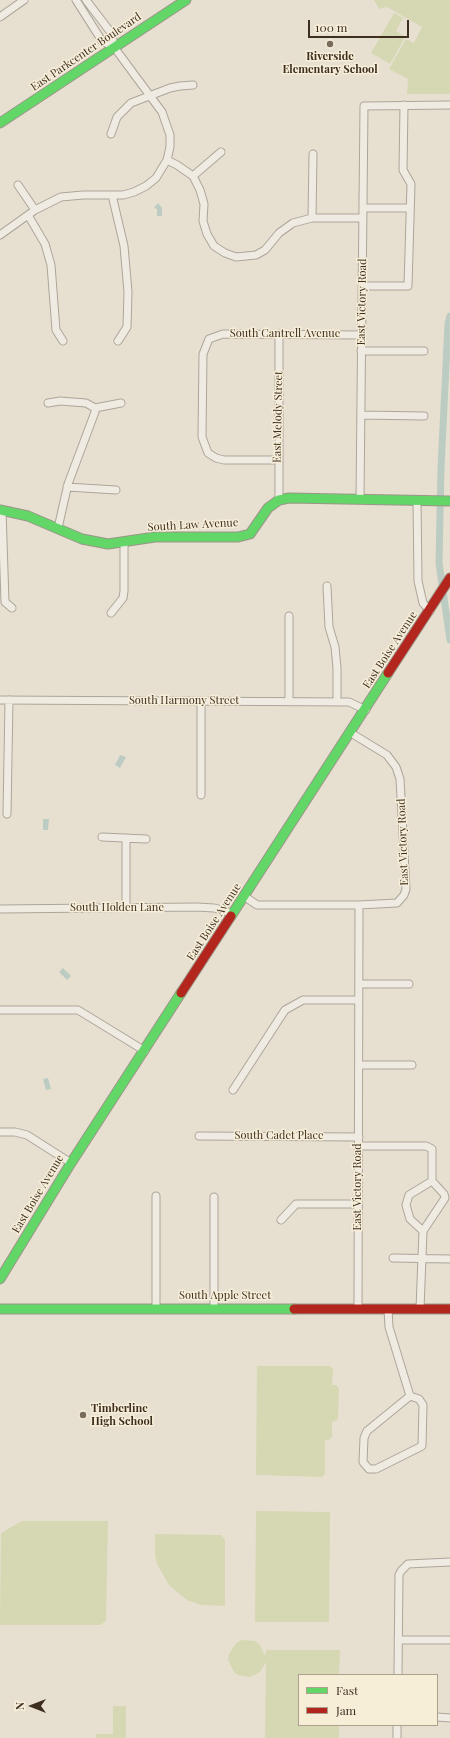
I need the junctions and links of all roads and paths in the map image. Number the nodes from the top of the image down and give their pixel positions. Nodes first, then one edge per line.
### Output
1 (24, 0) edge
2 (76, 0) edge
3 (86, 0) edge
4 (186, 0) edge
5 (0, 17) edge
6 (114, 47) junction
7 (193, 85) dead end
8 (151, 96) junction
9 (404, 105) junction
10 (450, 105) edge
11 (0, 123) edge
12 (111, 134) dead end
13 (220, 152) dead end
14 (312, 154) dead end
15 (167, 160) junction
16 (193, 176) junction
17 (18, 185) dead end
18 (112, 195) junction
19 (363, 208) junction
20 (410, 208) junction
21 (35, 210) junction
22 (28, 215) junction
23 (312, 218) junction
24 (362, 218) junction
25 (0, 235) edge
26 (362, 286) junction
27 (279, 334) junction
28 (361, 335) junction
29 (63, 341) dead end
30 (118, 341) dead end
31 (361, 351) junction
32 (424, 351) dead end
33 (48, 403) dead end
34 (121, 403) dead end
35 (95, 408) junction
36 (360, 415) junction
37 (424, 416) dead end
38 (278, 460) junction
39 (68, 487) junction
40 (116, 490) dead end
41 (360, 499) junction
42 (279, 500) junction
43 (417, 500) junction
44 (449, 501) edge
45 (1, 510) edge
46 (58, 528) junction
47 (124, 543) junction
48 (448, 583) edge
49 (327, 586) dead end
50 (12, 608) dead end
51 (430, 611) junction
52 (112, 613) dead end
53 (290, 616) dead end
54 (0, 700) edge
55 (8, 700) junction
56 (201, 701) junction
57 (289, 702) junction
58 (338, 702) junction
59 (366, 710) junction
60 (351, 733) junction
61 (201, 795) dead end
62 (7, 814) dead end
63 (102, 837) dead end
64 (126, 838) junction
65 (146, 839) dead end
66 (244, 896) junction
67 (359, 905) junction
68 (126, 908) junction
69 (0, 909) edge
70 (232, 915) junction
71 (359, 984) junction
72 (409, 984) dead end
73 (359, 1000) junction
74 (0, 1010) edge
75 (145, 1050) junction
76 (359, 1065) junction
77 (412, 1065) dead end
78 (233, 1090) dead end
79 (0, 1132) edge
80 (199, 1136) dead end
81 (359, 1136) junction
82 (359, 1146) junction
83 (71, 1163) junction
84 (432, 1182) junction
85 (156, 1196) dead end
86 (214, 1196) dead end
87 (358, 1204) junction
88 (281, 1220) dead end
89 (423, 1231) junction
90 (393, 1258) dead end
91 (422, 1258) junction
92 (450, 1259) edge
93 (0, 1279) edge
94 (156, 1308) junction
95 (214, 1308) junction
96 (0, 1309) edge
97 (358, 1309) junction
98 (388, 1309) junction
99 (420, 1309) junction
100 (450, 1309) edge
101 (410, 1396) junction
102 (450, 1562) edge
103 (398, 1640) junction
104 (450, 1640) edge
105 (398, 1674) edge
106 (438, 1717) edge
107 (450, 1718) edge
108 (397, 1726) edge
109 (397, 1738) edge

1 - 5 street
2 - 6 street
3 - 6 street
4 - 6 street, East Parkcenter Boulevard
6 - 8 street
6 - 11 street, East Parkcenter Boulevard
7 - 8 street
8 - 12 street
8 - 15 street
9 - 10 street
9 - 19 street, East Victory Road
9 - 20 street
13 - 16 street
14 - 23 street
15 - 16 street
15 - 18 street
16 - 23 street
17 - 21 street
18 - 21 street
18 - 30 street
19 - 20 street
19 - 24 street, East Victory Road
20 - 26 street
21 - 22 street
22 - 25 street
22 - 29 street
23 - 24 street
24 - 26 street, East Victory Road
26 - 28 street, East Victory Road
27 - 28 street, South Cantrell Avenue
27 - 38 street, East Melody Street
27 - 38 street, South Cantrell Avenue
28 - 31 street, East Victory Road
31 - 32 street
31 - 36 street, East Victory Road
33 - 35 street
34 - 35 street
35 - 39 street
36 - 37 street
36 - 41 street, East Victory Road
38 - 42 street, East Melody Street
39 - 40 street
39 - 46 street
41 - 42 street
41 - 43 street
42 - 47 street, South Law Avenue
43 - 44 street
43 - 51 street
45 - 46 street, South Law Avenue
45 - 50 street
46 - 47 street, South Law Avenue
47 - 52 street
48 - 51 street, East Boise Avenue
49 - 58 street
51 - 59 street, East Boise Avenue
53 - 57 street
54 - 55 street, South Harmony Street
55 - 56 street, South Harmony Street
55 - 62 street
56 - 57 street, South Harmony Street
56 - 61 street
57 - 58 street, South Harmony Street
58 - 59 street, South Harmony Street
59 - 60 street, East Boise Avenue
60 - 66 street, East Boise Avenue
60 - 67 street, East Victory Road
63 - 64 street
64 - 65 street
64 - 68 street
66 - 67 street
66 - 70 street, East Boise Avenue
67 - 71 street, East Victory Road
68 - 69 street, South Holden Lane
68 - 70 street, South Holden Lane
70 - 75 street, East Boise Avenue
71 - 72 street
71 - 73 street, East Victory Road
73 - 76 street, East Victory Road
73 - 78 street
74 - 75 street
75 - 83 street, East Boise Avenue
76 - 77 street
76 - 81 street, East Victory Road
79 - 83 street
80 - 81 street, South Cadet Place
81 - 82 street, East Victory Road
82 - 84 street
82 - 87 street, East Victory Road
83 - 93 street, East Boise Avenue
84 - 89 street
84 - 89 street
85 - 94 street
86 - 95 street
87 - 88 street
87 - 97 street, East Victory Road
89 - 91 street
90 - 91 street
91 - 92 street
91 - 99 street
94 - 95 street, South Apple Street
94 - 96 street, South Apple Street
95 - 97 street, South Apple Street
97 - 98 street, South Apple Street
98 - 99 street, South Apple Street
98 - 101 street
99 - 100 street, South Apple Street
101 - 101 street
102 - 103 street
103 - 104 street
103 - 105 street
106 - 107 street
108 - 109 street

